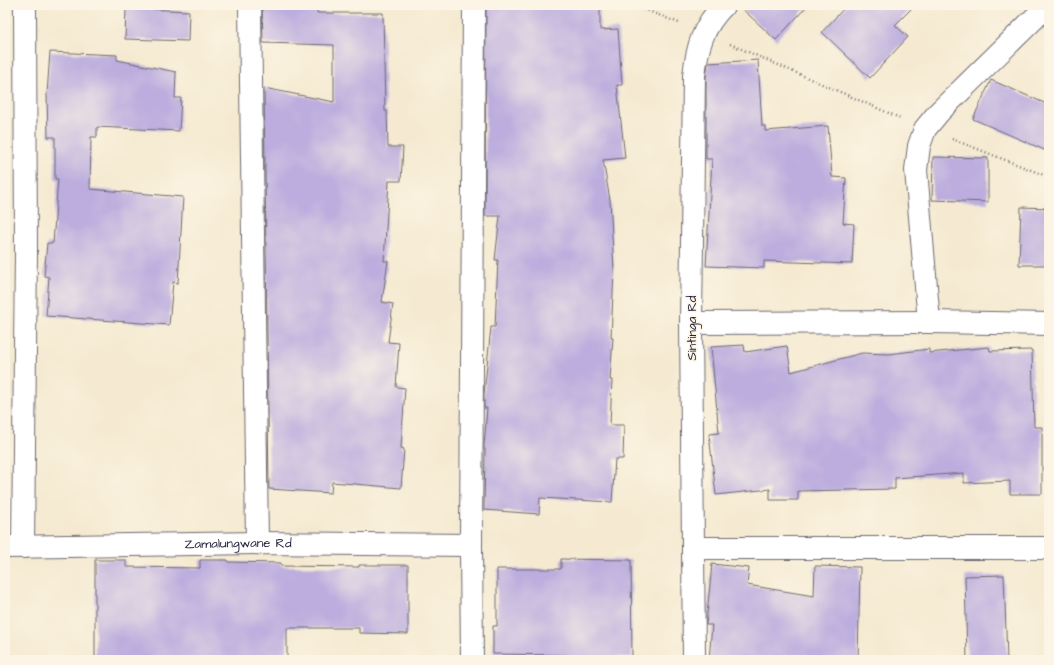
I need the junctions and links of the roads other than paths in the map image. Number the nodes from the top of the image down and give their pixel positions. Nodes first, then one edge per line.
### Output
1 (25, 5) edge
2 (250, 5) edge
3 (474, 5) edge
4 (724, 5) edge
5 (1048, 5) edge
6 (929, 322) junction
7 (691, 323) junction
8 (1049, 324) edge
9 (257, 543) junction
10 (471, 545) junction
11 (14, 547) edge
12 (694, 548) junction
13 (1049, 548) edge
14 (472, 660) edge
15 (694, 660) edge

1 - 11 street
2 - 9 street
3 - 10 street
4 - 7 street, Sintinga Rd
5 - 6 street
6 - 7 street
6 - 8 street
7 - 12 street, Sintinga Rd
9 - 10 street, Zamalungwane Rd
9 - 11 street, Zamalungwane Rd
10 - 14 street
12 - 13 street
12 - 15 street, Sintinga Rd

